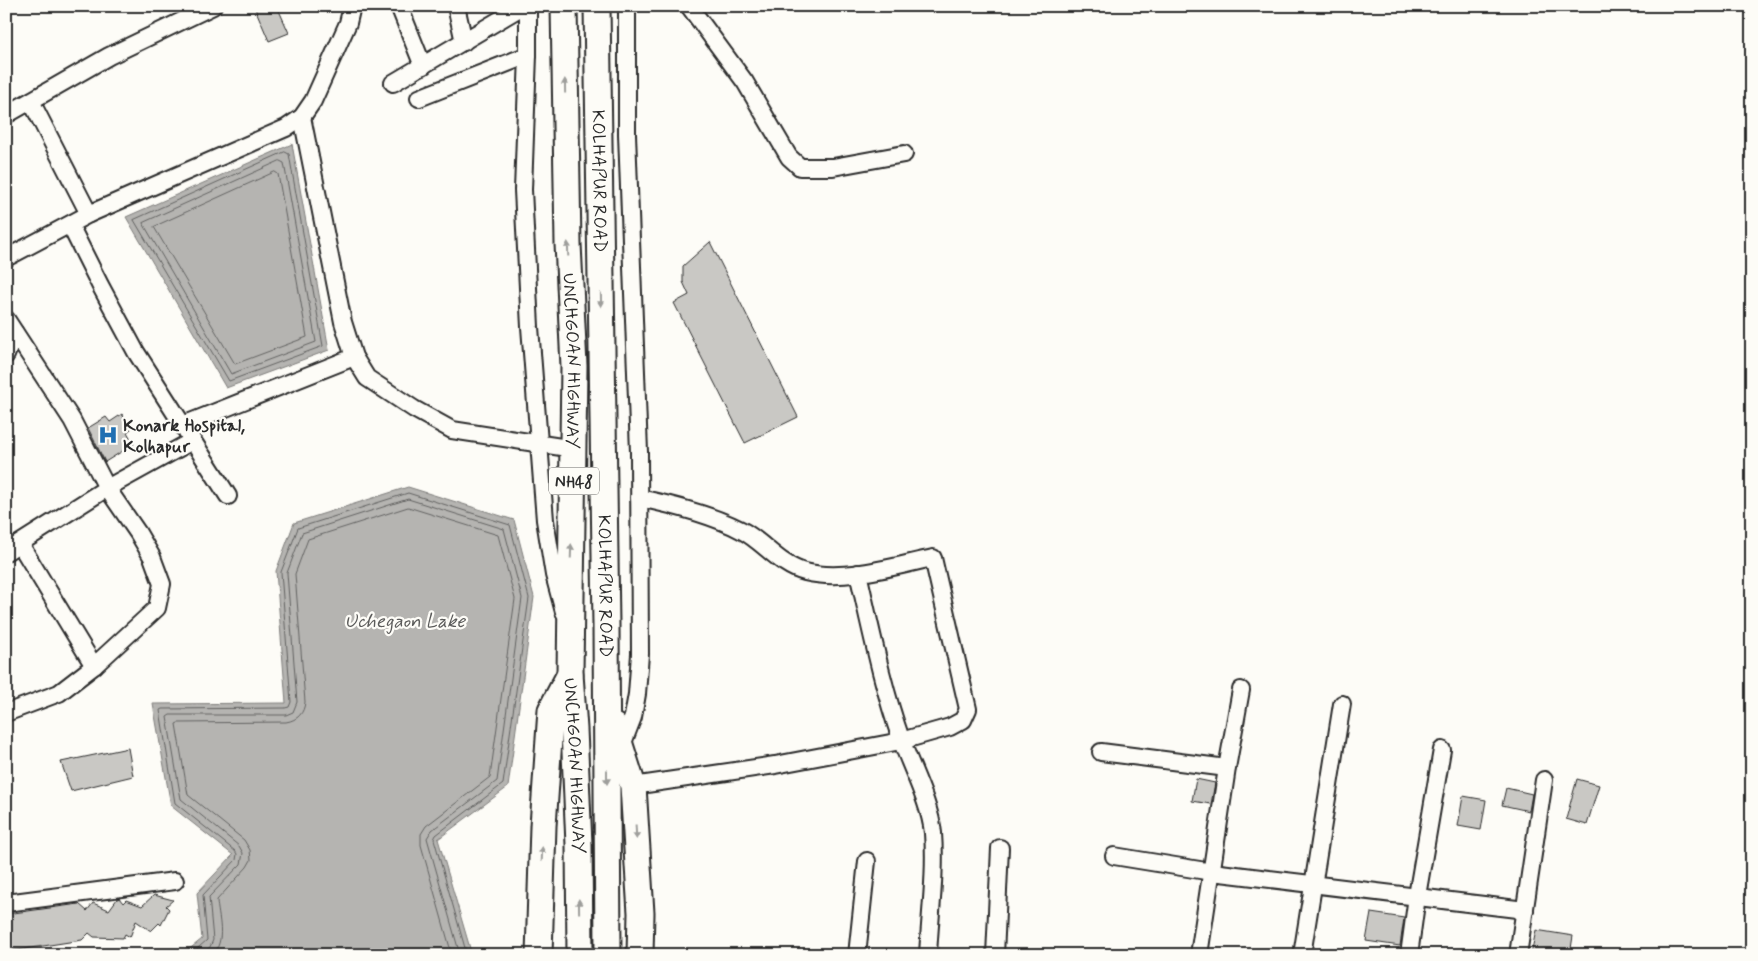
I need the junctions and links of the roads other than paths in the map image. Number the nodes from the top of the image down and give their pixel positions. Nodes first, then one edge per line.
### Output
1 (213, 6) edge
2 (352, 6) edge
3 (399, 6) edge
4 (456, 6) edge
5 (523, 6) edge
6 (528, 6) edge
7 (564, 6) edge
8 (597, 6) edge
9 (627, 6) edge
10 (688, 6) edge
11 (464, 42) junction
12 (528, 55) junction
13 (422, 66) junction
14 (393, 84) dead end
15 (419, 98) dead end
16 (31, 102) junction
17 (6, 115) edge
18 (302, 117) junction
19 (904, 154) dead end
20 (89, 214) junction
21 (70, 225) junction
22 (6, 258) edge
23 (6, 319) edge
24 (15, 333) junction
25 (6, 356) edge
26 (354, 357) junction
27 (183, 425) junction
28 (192, 441) junction
29 (540, 444) junction
30 (574, 449) junction
31 (107, 488) junction
32 (228, 496) dead end
33 (639, 498) junction
34 (13, 548) edge
35 (858, 573) junction
36 (570, 638) junction
37 (94, 666) junction
38 (570, 674) junction
39 (1241, 690) dead end
40 (606, 700) junction
41 (1342, 704) dead end
42 (6, 713) edge
43 (901, 741) junction
44 (621, 748) junction
45 (1442, 750) dead end
46 (1101, 752) dead end
47 (1227, 768) junction
48 (1544, 780) dead end
49 (633, 786) junction
50 (1000, 848) dead end
51 (1114, 856) dead end
52 (867, 861) dead end
53 (1212, 872) junction
54 (175, 880) dead end
55 (1312, 885) junction
56 (1417, 896) junction
57 (6, 903) edge
58 (1525, 910) junction
59 (539, 955) edge
60 (580, 955) edge
61 (608, 955) edge
62 (640, 955) edge
63 (857, 955) edge
64 (928, 955) edge
65 (994, 955) edge
66 (1199, 955) edge
67 (1302, 955) edge
68 (1409, 955) edge
69 (1518, 955) edge

1 - 16 street
2 - 18 street
3 - 13 street
4 - 11 street
5 - 11 street
6 - 12 street
30 -> 7 highway, UNCHGOAN HIGHWAY / NH48
8 -> 40 highway, KOLHAPUR ROAD / NH48
9 - 33 street
10 - 19 street
11 - 13 street
12 - 15 street
12 - 29 street
13 - 14 street
16 - 17 street
16 - 20 street
18 - 20 street
18 - 26 street
20 - 21 street
21 - 22 street
21 - 27 street
23 - 24 street
24 - 25 street
24 - 31 street
26 - 27 street
26 - 29 street
27 - 28 street
28 - 31 street
28 - 32 street
29 - 30 street
29 - 36 street
36 -> 30 highway, UNCHGOAN HIGHWAY / NH48
31 - 34 street
31 - 37 street
33 - 35 street
33 - 44 street
34 - 37 street
35 - 43 street
35 - 43 street
36 - 38 highway, UNCHGOAN HIGHWAY / NH48
37 - 42 street
59 -> 38 highway
60 -> 38 highway, UNCHGOAN HIGHWAY / NH48
39 - 47 street
40 - 44 highway
40 -> 61 highway, KOLHAPUR ROAD / NH48
41 - 55 street
43 - 49 street
43 - 64 street
44 - 49 highway
45 - 56 street
46 - 47 street
47 - 53 street
48 - 58 street
49 -> 62 highway
50 - 65 street
51 - 53 street
52 - 63 street
53 - 55 street
53 - 66 street
54 - 57 street
55 - 56 street
55 - 67 street
56 - 58 street
56 - 68 street
58 - 69 street

